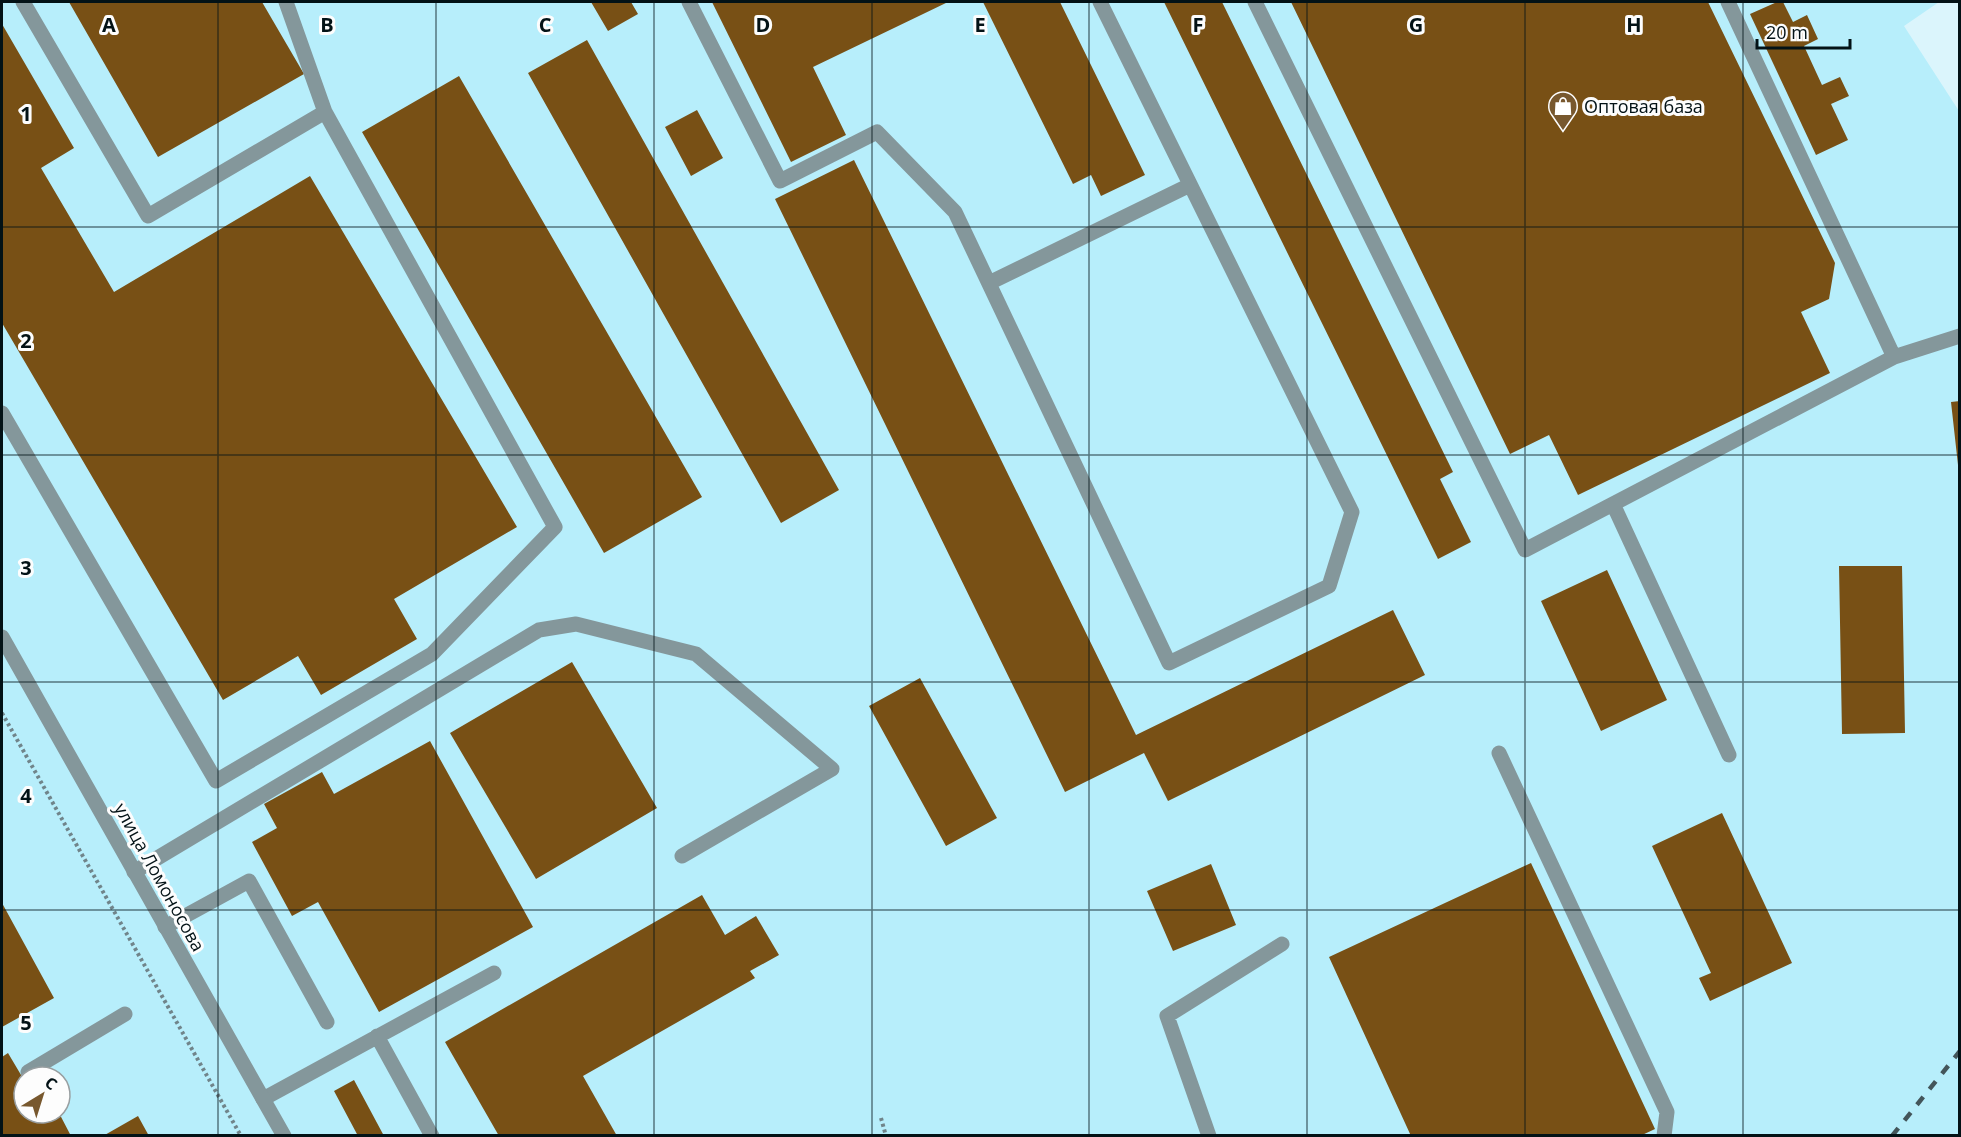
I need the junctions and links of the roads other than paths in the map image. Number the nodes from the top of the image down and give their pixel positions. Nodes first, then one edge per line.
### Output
1 (23, 2) edge
2 (286, 2) edge
3 (689, 2) edge
4 (1100, 2) edge
5 (1255, 2) edge
6 (1728, 2) edge
7 (325, 112) junction
8 (1190, 185) junction
9 (989, 283) junction
10 (1959, 336) edge
11 (1894, 357) junction
12 (2, 413) edge
13 (1612, 504) junction
14 (2, 637) edge
15 (1499, 753) dead end
16 (1729, 755) dead end
17 (682, 856) dead end
18 (134, 872) junction
19 (165, 927) junction
20 (1282, 944) dead end
21 (494, 973) dead end
22 (125, 1014) dead end
23 (327, 1022) dead end
24 (377, 1036) junction
25 (40, 1065) edge
26 (263, 1099) junction
27 (284, 1136) edge
28 (432, 1136) edge
29 (1209, 1136) edge
30 (1664, 1136) edge

1 - 7 street
2 - 7 street
3 - 9 street
4 - 8 street
5 - 13 street
6 - 11 street
7 - 12 street
8 - 9 street
8 - 9 street
10 - 11 street
11 - 13 street
13 - 16 street
14 - 18 street, улица Ломоносова
15 - 30 street
17 - 18 street
18 - 19 street, улица Ломоносова
19 - 23 street
19 - 26 street, улица Ломоносова
20 - 29 street
21 - 24 street
22 - 25 street
24 - 26 street
24 - 28 street
26 - 27 street, улица Ломоносова

